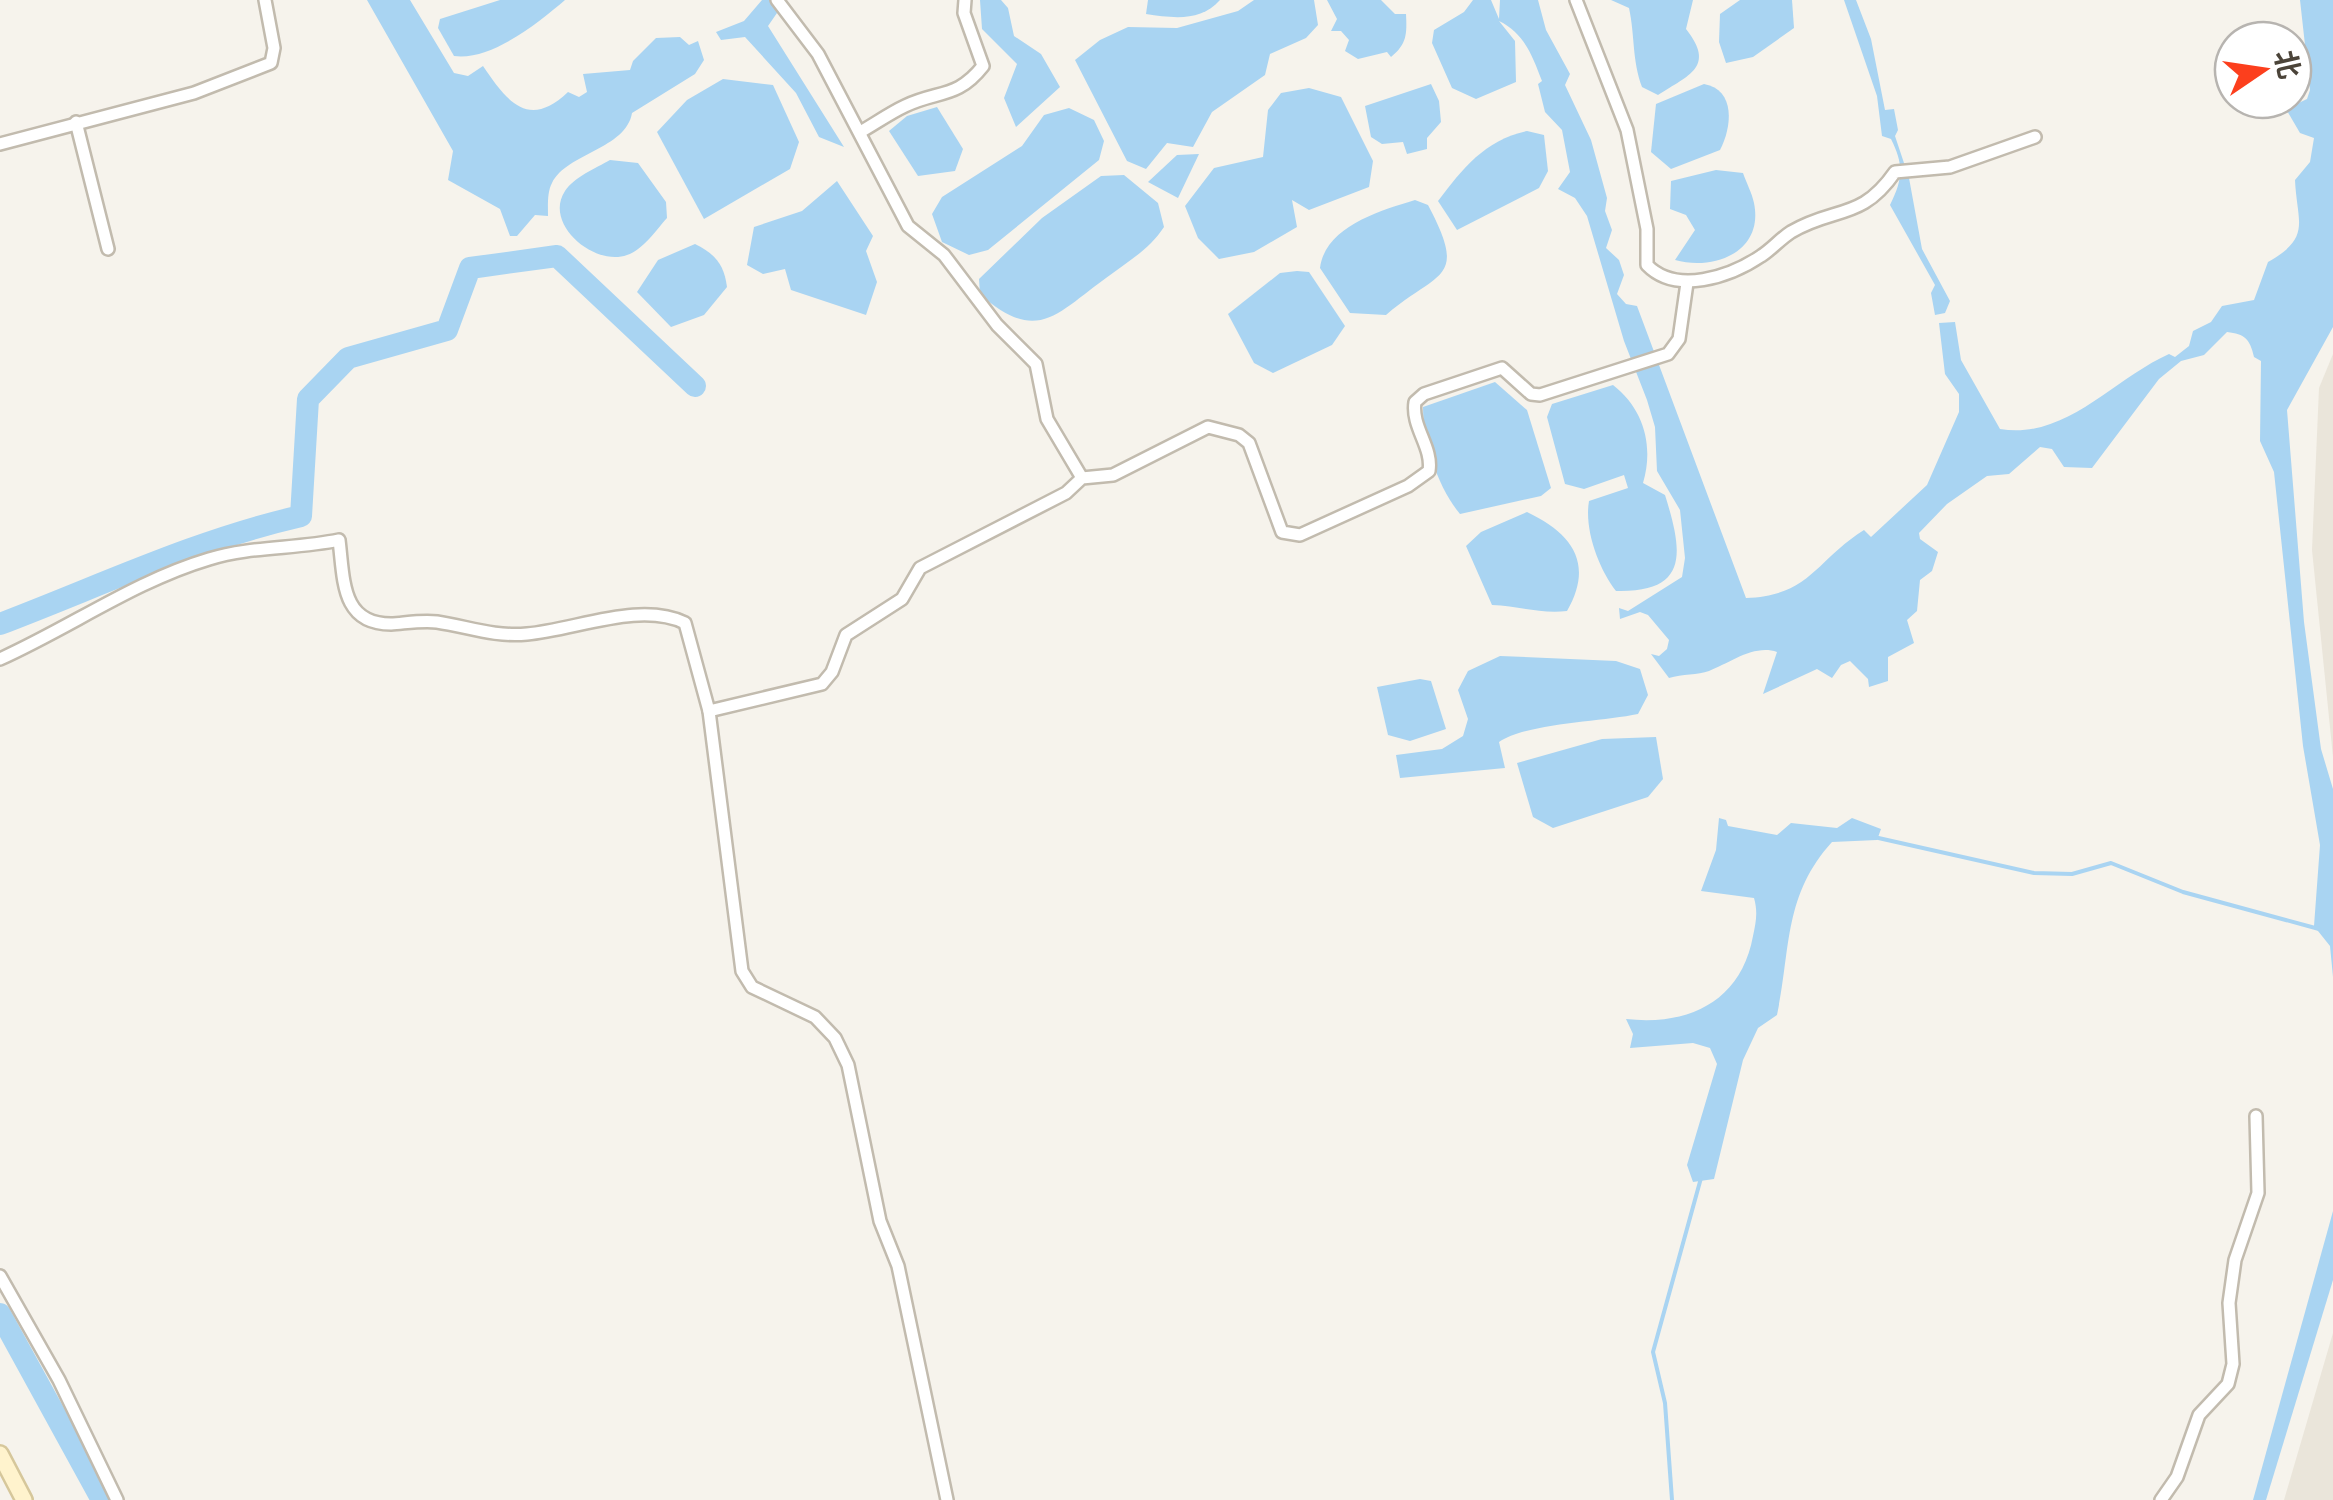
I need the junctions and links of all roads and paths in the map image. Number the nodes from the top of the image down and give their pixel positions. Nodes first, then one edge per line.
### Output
1 (265, 0) edge
2 (777, 0) edge
3 (965, 0) edge
4 (1576, 0) edge
5 (76, 122) junction
6 (862, 131) junction
7 (2035, 137) dead end
8 (0, 144) edge
9 (108, 248) dead end
10 (1688, 282) junction
11 (1082, 478) junction
12 (0, 659) edge
13 (709, 711) junction
14 (2256, 1116) dead end
15 (0, 1276) edge
16 (0, 1454) edge
17 (24, 1500) edge
18 (117, 1500) edge
19 (947, 1500) edge
20 (2161, 1500) edge

1 - 5 street
2 - 6 street
3 - 6 street
4 - 10 street
5 - 8 street
5 - 9 street
6 - 11 street
7 - 10 street
10 - 11 street
11 - 13 street
12 - 13 street
13 - 19 street
14 - 20 street
15 - 18 street
16 - 17 main road

